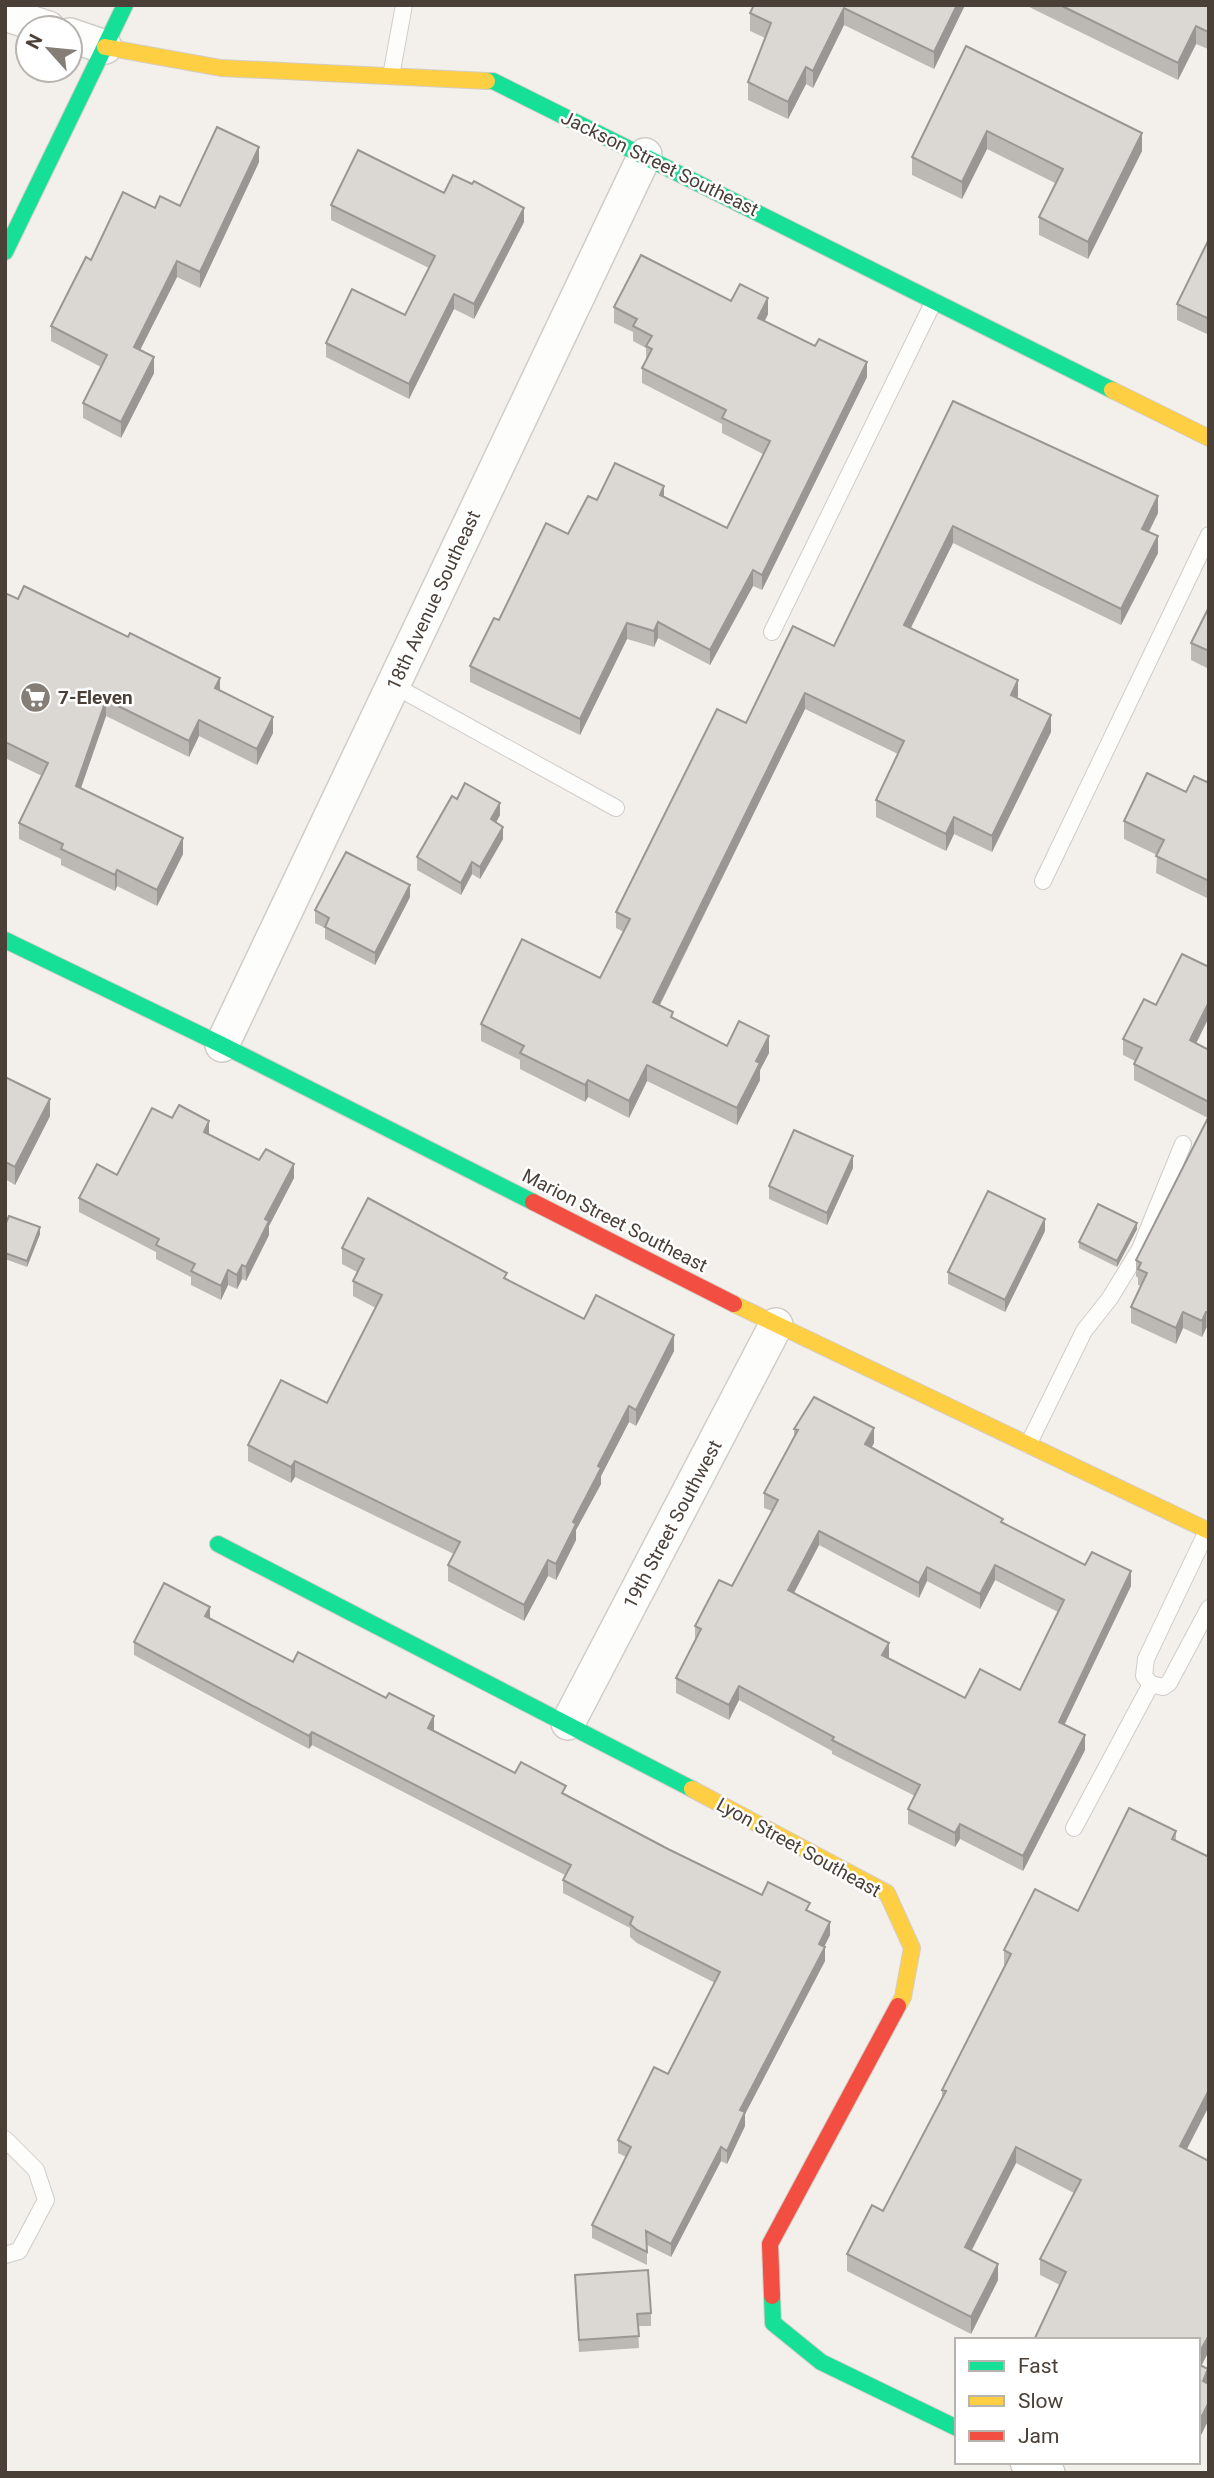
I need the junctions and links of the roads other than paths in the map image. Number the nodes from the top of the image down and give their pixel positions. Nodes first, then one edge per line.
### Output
1 (125, 5) edge
2 (404, 5) edge
3 (84, 40) edge
4 (105, 47) junction
5 (391, 76) junction
6 (645, 155) junction
7 (5, 252) edge
8 (934, 300) junction
9 (1209, 438) edge
10 (1209, 536) edge
11 (772, 632) dead end
12 (393, 685) junction
13 (616, 808) dead end
14 (1043, 881) dead end
15 (5, 940) edge
16 (222, 1045) junction
17 (1183, 1144) dead end
18 (776, 1325) junction
19 (1028, 1445) junction
20 (1208, 1531) edge
21 (218, 1544) dead end
22 (1209, 1608) edge
23 (1151, 1684) junction
24 (568, 1723) junction
25 (1074, 1828) dead end
26 (5, 2139) edge
27 (5, 2255) edge
28 (955, 2427) edge
29 (1031, 2464) edge
30 (1048, 2473) edge

1 - 4 street
2 - 5 lane
3 - 4 street, Jackson Street Southeast
4 - 5 street, Jackson Street Southeast
4 - 7 street
5 - 6 street, Jackson Street Southeast
6 - 8 street, Jackson Street Southeast
6 - 12 street, 18th Avenue Southeast
8 - 9 street, Jackson Street Southeast
8 - 11 lane
10 - 14 lane
12 - 13 lane
12 - 16 street, 18th Avenue Southeast
15 - 16 street, Marion Street Southeast
16 - 18 street, Marion Street Southeast
17 - 19 lane
18 - 19 street, Marion Street Southeast
18 - 24 street, 19th Street Southwest
19 - 20 street, Marion Street Southeast
20 - 23 lane
21 - 24 street, Lyon Street Southeast
22 - 23 lane
23 - 25 lane
24 - 28 street, Lyon Street Southeast
26 - 27 lane
29 - 30 street

